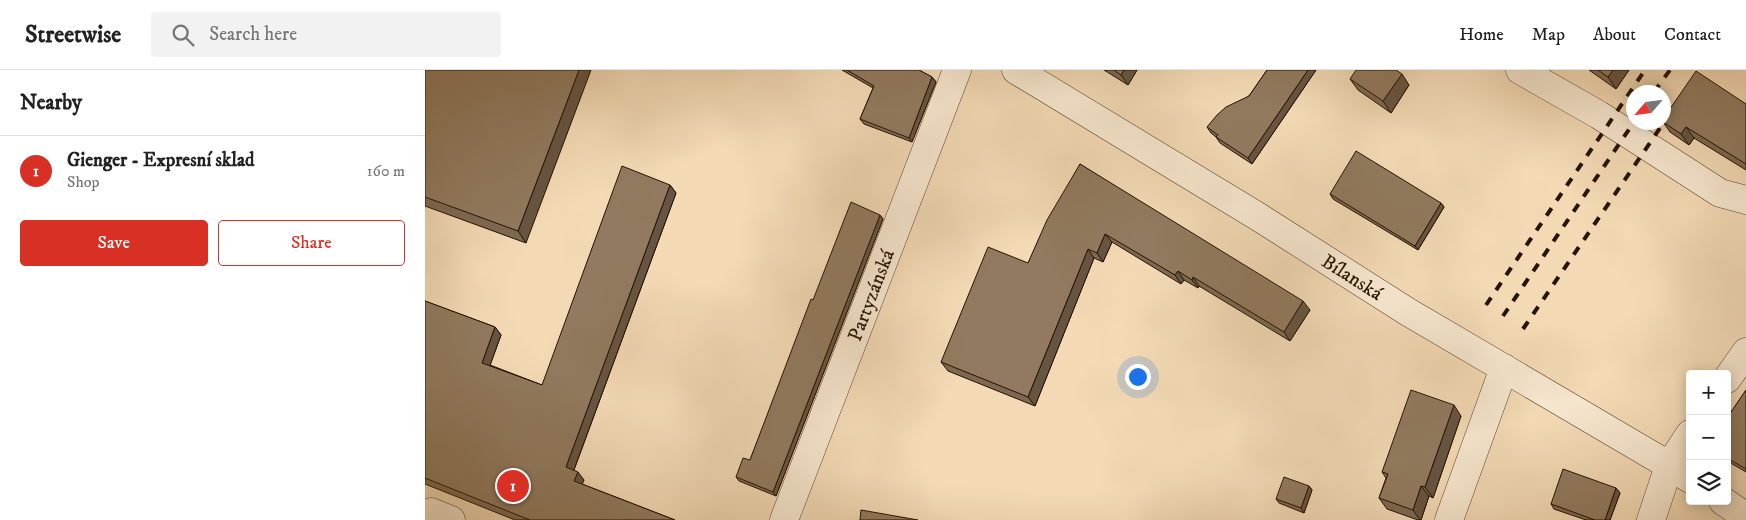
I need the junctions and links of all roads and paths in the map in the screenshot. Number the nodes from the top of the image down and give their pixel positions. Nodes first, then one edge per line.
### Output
1 (957, 70) edge
2 (1017, 70) edge
3 (1520, 70) edge
4 (1746, 200) edge
5 (1746, 352) edge
6 (1504, 368) junction
7 (1731, 373) edge
8 (1686, 448) edge
9 (1679, 473) edge
10 (1729, 505) edge
11 (1746, 517) edge
12 (785, 520) edge
13 (1449, 520) edge
14 (1651, 520) edge

1 - 12 street, Partyzánská
2 - 6 street, Bílanská
3 - 4 street
5 - 7 street
6 - 9 street, Bílanská
6 - 13 street
8 - 9 street
9 - 14 street
10 - 11 street

